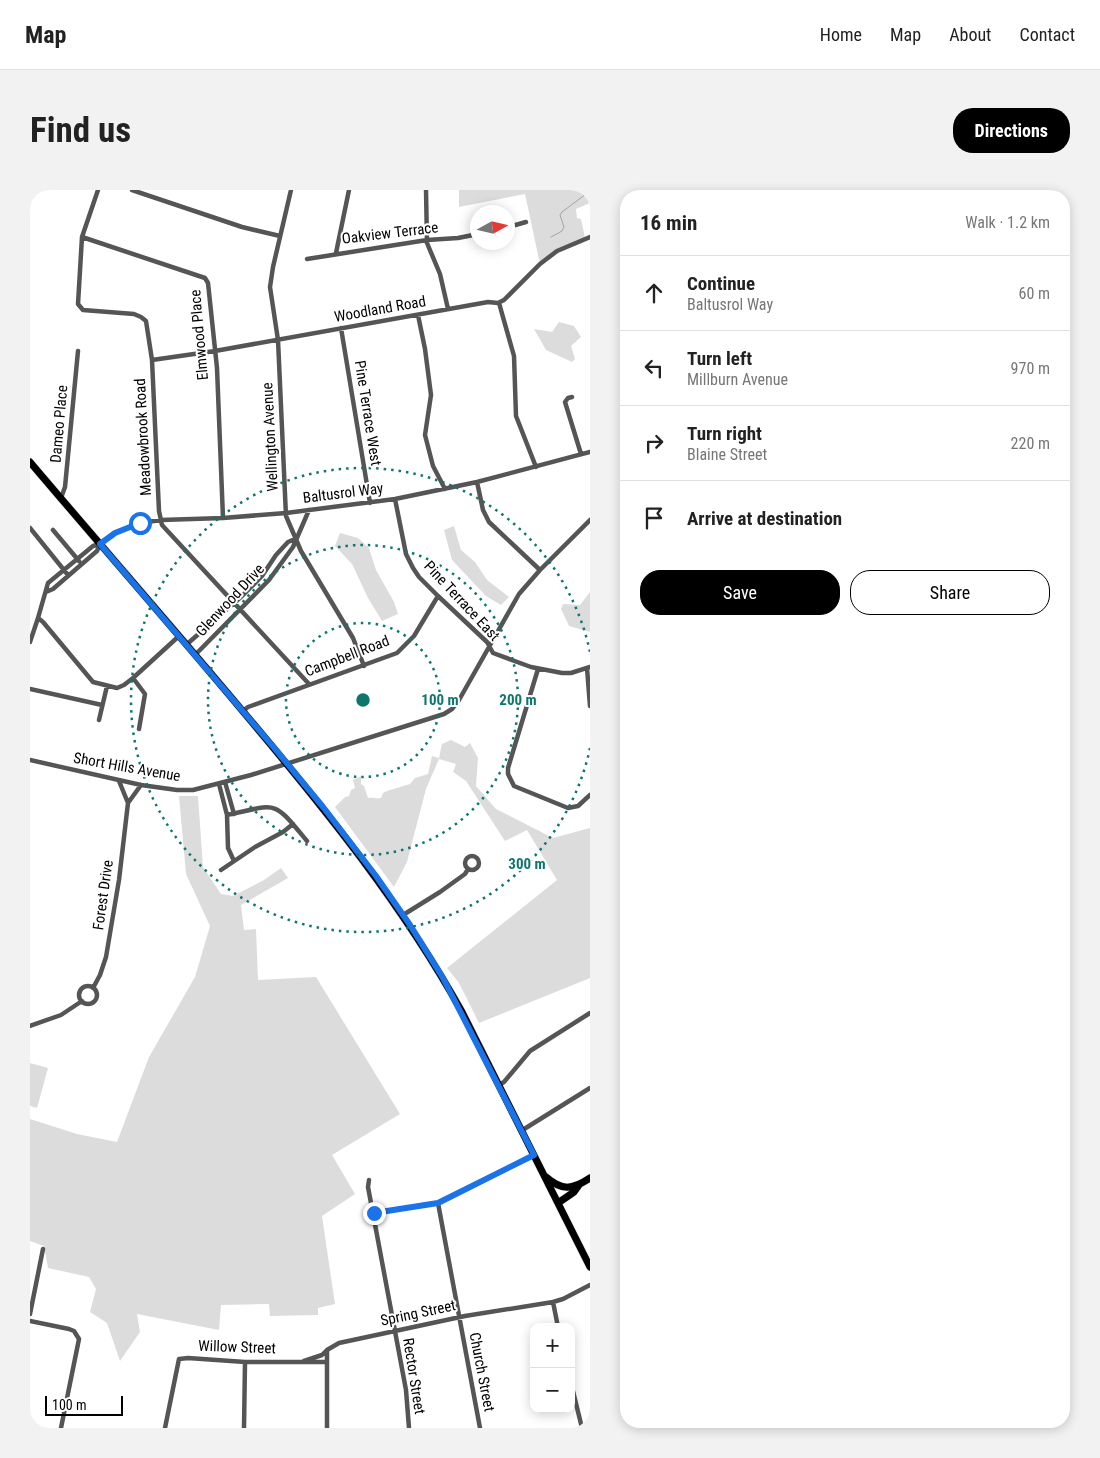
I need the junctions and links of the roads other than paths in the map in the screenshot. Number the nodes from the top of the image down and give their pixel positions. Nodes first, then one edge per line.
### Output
1 (98, 190) edge
2 (132, 190) edge
3 (291, 190) edge
4 (349, 190) edge
5 (426, 190) edge
6 (526, 222) dead end
7 (515, 225) edge
8 (280, 236) junction
9 (470, 236) edge
10 (82, 237) junction
11 (590, 237) edge
12 (427, 240) junction
13 (336, 253) junction
14 (307, 259) dead end
15 (499, 303) junction
16 (448, 309) junction
17 (418, 315) junction
18 (342, 328) junction
19 (278, 340) junction
20 (78, 351) dead end
21 (215, 351) junction
22 (152, 360) junction
23 (572, 397) dead end
24 (590, 452) edge
25 (581, 454) junction
26 (30, 462) edge
27 (536, 467) junction
28 (477, 482) junction
29 (445, 489) junction
30 (61, 498) junction
31 (395, 499) junction
32 (370, 503) junction
33 (309, 510) junction
34 (286, 513) junction
35 (223, 518) junction
36 (161, 520) junction
37 (590, 520) edge
38 (30, 528) edge
39 (53, 530) dead end
40 (296, 539) junction
41 (100, 544) junction
42 (78, 559) junction
43 (82, 563) junction
44 (63, 570) junction
45 (540, 570) junction
46 (68, 575) junction
47 (45, 593) junction
48 (438, 596) junction
49 (234, 605) junction
50 (240, 611) junction
51 (38, 618) junction
52 (179, 636) junction
53 (30, 642) edge
54 (186, 645) junction
55 (490, 646) junction
56 (195, 655) junction
57 (364, 666) junction
58 (588, 667) edge
59 (538, 669) junction
60 (133, 678) junction
61 (309, 684) junction
62 (107, 686) junction
63 (30, 689) edge
64 (102, 706) junction
65 (590, 706) edge
66 (243, 711) junction
67 (99, 720) dead end
68 (139, 729) dead end
69 (30, 760) edge
70 (288, 764) junction
71 (119, 781) junction
72 (225, 782) junction
73 (219, 784) junction
74 (141, 785) junction
75 (590, 796) edge
76 (128, 803) junction
77 (234, 814) junction
78 (227, 816) junction
79 (293, 824) junction
80 (307, 841) dead end
81 (234, 861) junction
82 (221, 870) dead end
83 (468, 870) dead end
84 (403, 915) junction
85 (93, 988) junction
86 (82, 1001) junction
87 (590, 1013) edge
88 (30, 1026) edge
89 (499, 1085) junction
90 (590, 1088) edge
91 (521, 1130) junction
92 (534, 1155) junction
93 (545, 1177) junction
94 (590, 1178) edge
95 (369, 1180) dead end
96 (579, 1185) junction
97 (438, 1203) junction
98 (558, 1204) junction
99 (374, 1213) junction
100 (43, 1249) dead end
101 (590, 1266) edge
102 (590, 1285) edge
103 (553, 1302) junction
104 (30, 1314) edge
105 (459, 1317) junction
106 (30, 1321) edge
107 (557, 1323) edge
108 (395, 1331) junction
109 (326, 1350) junction
110 (245, 1362) junction
111 (303, 1362) junction
112 (327, 1362) junction
113 (575, 1399) edge
114 (61, 1428) edge
115 (165, 1428) edge
116 (244, 1428) edge
117 (327, 1428) edge
118 (409, 1428) edge
119 (480, 1428) edge
120 (582, 1428) edge

1 - 10 street, Meadowbrook Road
2 - 8 street
3 - 8 street, Wellington Avenue
4 - 13 street
5 - 12 street
6 - 7 street
8 - 19 street, Wellington Avenue
9 - 12 street, Oakview Terrace
10 - 21 street, Elmwood Place
10 - 22 street, Meadowbrook Road
11 - 15 street
12 - 13 street, Oakview Terrace
12 - 16 street
13 - 14 street, Oakview Terrace
15 - 16 street, Woodland Road
15 - 27 street
16 - 17 street, Woodland Road
17 - 18 street, Woodland Road
17 - 29 street
18 - 19 street, Woodland Road
18 - 32 street, Pine Terrace West
19 - 21 street, Woodland Road
19 - 34 street, Wellington Avenue
20 - 30 street, Dameo Place
21 - 22 street, Woodland Road
21 - 35 street, Elmwood Place
22 - 36 street, Meadowbrook Road
23 - 25 street
24 - 25 street, Baltusrol Way
25 - 27 street, Baltusrol Way
26 - 30 main road
27 - 28 street, Baltusrol Way
28 - 29 street, Baltusrol Way
28 - 45 street
29 - 31 street, Baltusrol Way
30 - 41 main road
31 - 32 street, Baltusrol Way
31 - 48 street, Pine Terrace East
32 - 33 street, Baltusrol Way
33 - 34 street, Baltusrol Way
33 - 40 street
34 - 35 street, Baltusrol Way
34 - 40 street, Wellington Avenue
35 - 36 street, Baltusrol Way
36 - 41 street, Baltusrol Way
36 - 49 street
37 - 45 street, Short Hills Avenue
38 - 44 street
39 - 42 street
40 - 49 street, Glenwood Drive
40 - 50 street, Glenwood Drive
40 - 57 street, Wellington Avenue
41 - 42 street
41 - 43 street
41 - 52 main road
42 - 43 street
42 - 44 street
43 - 46 street
44 - 46 street
44 - 47 street
45 - 55 street, Short Hills Avenue
46 - 47 street
47 - 51 street
48 - 55 street, Pine Terrace East
48 - 57 street, Campbell Road
49 - 50 street
49 - 54 street, Glenwood Drive
50 - 56 street, Glenwood Drive
50 - 61 street
51 - 53 street
51 - 62 street
52 - 54 main road
52 - 60 street
54 - 56 main road
55 - 59 street, Pine Terrace East
55 - 70 street, Short Hills Avenue
56 - 66 main road
57 - 61 street, Campbell Road
58 - 59 street, Pine Terrace East
58 - 65 street
59 - 75 street
60 - 62 street
60 - 68 street
61 - 66 street, Campbell Road
62 - 64 street
63 - 64 street
64 - 67 street
66 - 70 main road
69 - 71 street, Short Hills Avenue
70 - 72 street, Short Hills Avenue
70 - 84 main road
71 - 74 street, Short Hills Avenue
71 - 76 street, Forest Drive
72 - 73 street, Short Hills Avenue
72 - 77 street
73 - 74 street, Short Hills Avenue
73 - 78 street
74 - 76 street, Forest Drive
76 - 85 street, Forest Drive
77 - 78 street
77 - 79 street
78 - 81 street
79 - 80 street
79 - 81 street
81 - 82 street
83 - 84 street
84 - 89 main road
85 - 86 street, Forest Drive
85 - 86 street, Forest Drive
86 - 88 street, Forest Drive
87 - 89 street
89 - 91 main road
90 - 91 street
91 - 92 main road
92 - 93 main road
92 - 97 street
93 - 96 main road
93 - 98 main road
94 - 96 main road
95 - 99 street, Rector Street
96 - 98 main road
97 - 99 street
97 - 105 street, Church Street
98 - 101 main road
99 - 108 street, Rector Street
100 - 104 street
102 - 103 street, Spring Street
103 - 105 street, Spring Street
103 - 107 street
105 - 108 street, Spring Street
105 - 119 street, Church Street
106 - 114 street
108 - 109 street, Spring Street
108 - 118 street, Rector Street
109 - 111 street, Willow Street
109 - 112 street
110 - 111 street, Willow Street
110 - 115 street, Willow Street
110 - 116 street
111 - 112 street, Willow Street
112 - 117 street
113 - 120 street

